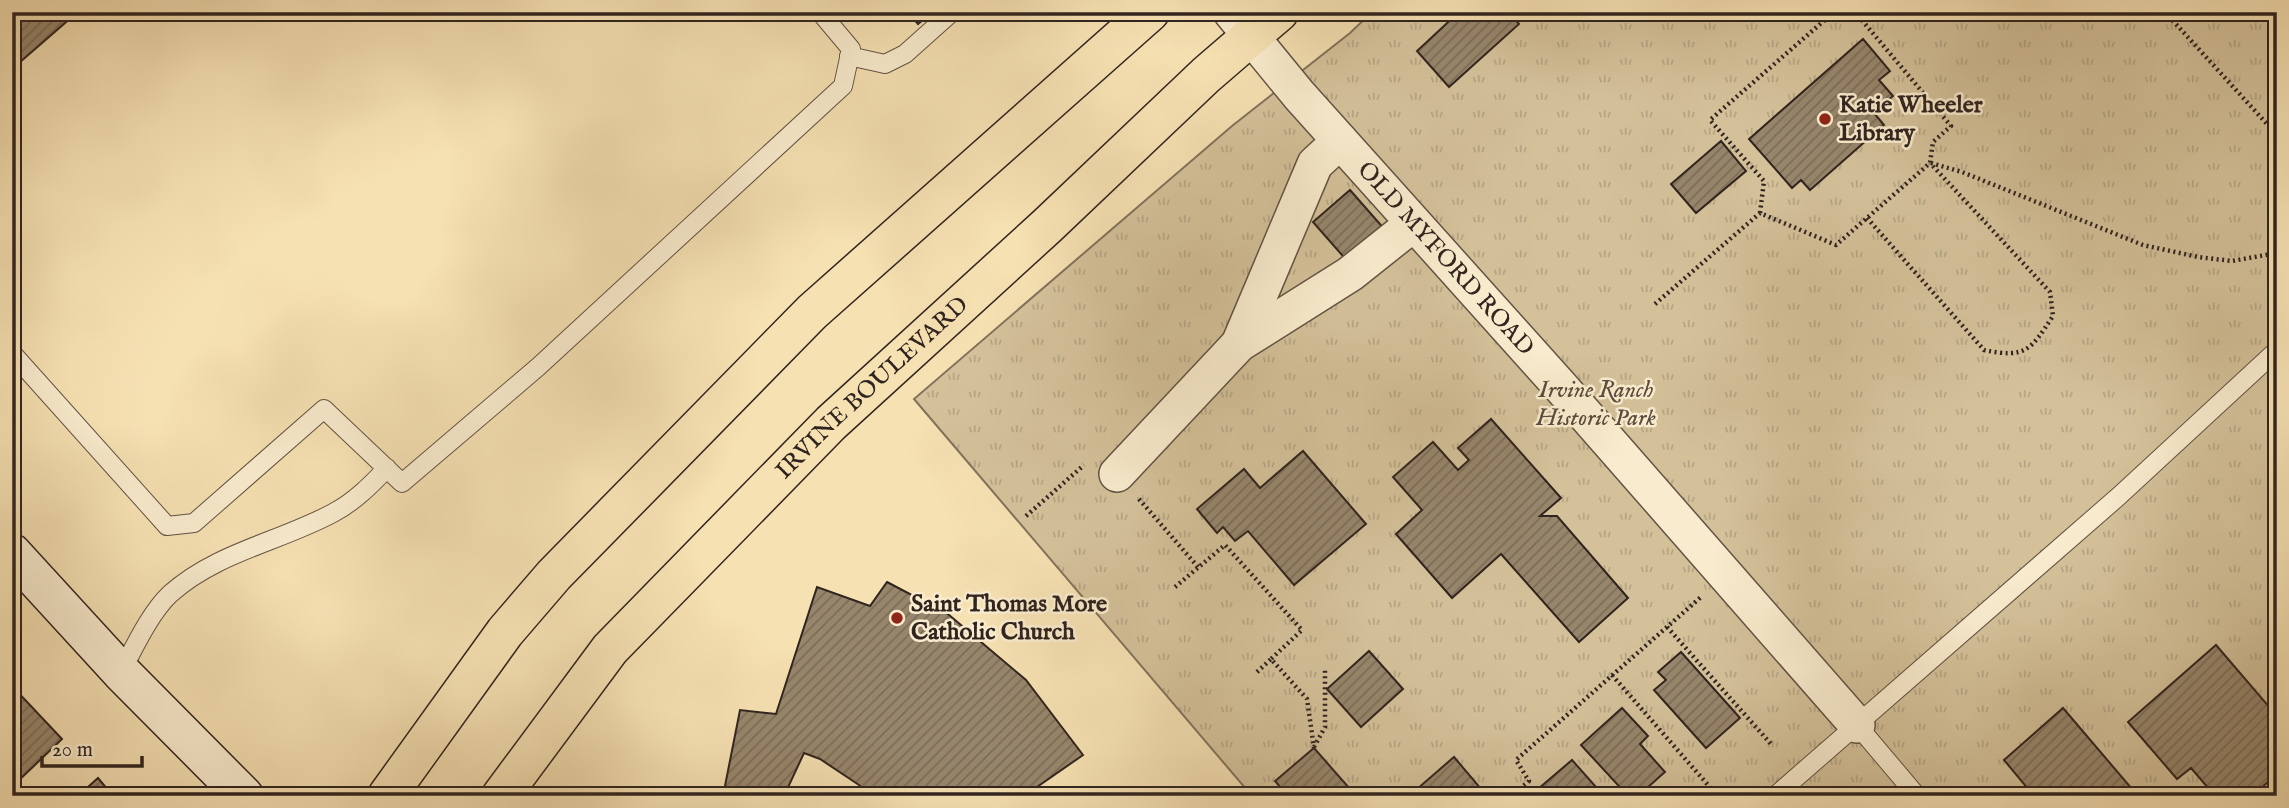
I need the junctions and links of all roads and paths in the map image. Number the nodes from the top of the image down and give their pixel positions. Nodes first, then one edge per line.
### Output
1 (820, 12) edge
2 (951, 12) edge
3 (1150, 12) edge
4 (1834, 12) edge
5 (1855, 12) edge
6 (2165, 12) edge
7 (1253, 20) edge
8 (849, 56) junction
9 (2277, 135) edge
10 (1340, 141) junction
11 (1930, 163) junction
12 (1760, 213) junction
13 (1867, 218) junction
14 (1413, 224) junction
15 (2277, 253) edge
16 (1655, 303) dead end
17 (1239, 344) junction
18 (2277, 350) edge
19 (12, 353) edge
20 (387, 468) junction
21 (1117, 474) junction
22 (1026, 516) dead end
23 (12, 553) edge
24 (1198, 567) junction
25 (1726, 575) junction
26 (1175, 587) dead end
27 (1667, 627) junction
28 (1271, 659) junction
29 (1325, 669) dead end
30 (121, 672) junction
31 (1257, 672) dead end
32 (1612, 675) junction
33 (1857, 725) junction
34 (1771, 744) dead end
35 (1715, 793) dead end
36 (244, 796) edge
37 (387, 796) edge
38 (501, 796) edge
39 (1511, 796) edge
40 (1775, 796) edge
41 (1917, 796) edge

1 - 8 lane
2 - 8 lane
3 - 37 main road
4 - 12 path
5 - 11 path
6 - 9 path
7 - 10 street, OLD MYFORD ROAD
7 - 38 main road, IRVINE BOULEVARD
8 - 20 lane
10 - 14 street, OLD MYFORD ROAD
10 - 17 street
11 - 13 path
11 - 13 path
11 - 15 path
12 - 13 path
12 - 16 path
14 - 17 street
14 - 25 street, OLD MYFORD ROAD
17 - 21 street
18 - 33 lane
19 - 20 lane
20 - 30 lane
21 - 22 path
21 - 24 path
23 - 30 street
24 - 26 path
24 - 28 path
25 - 27 path
25 - 33 street, OLD MYFORD ROAD
27 - 32 path
27 - 34 path
28 - 29 path
28 - 31 path
30 - 36 street
32 - 35 path
32 - 39 path
33 - 40 lane
33 - 41 lane

